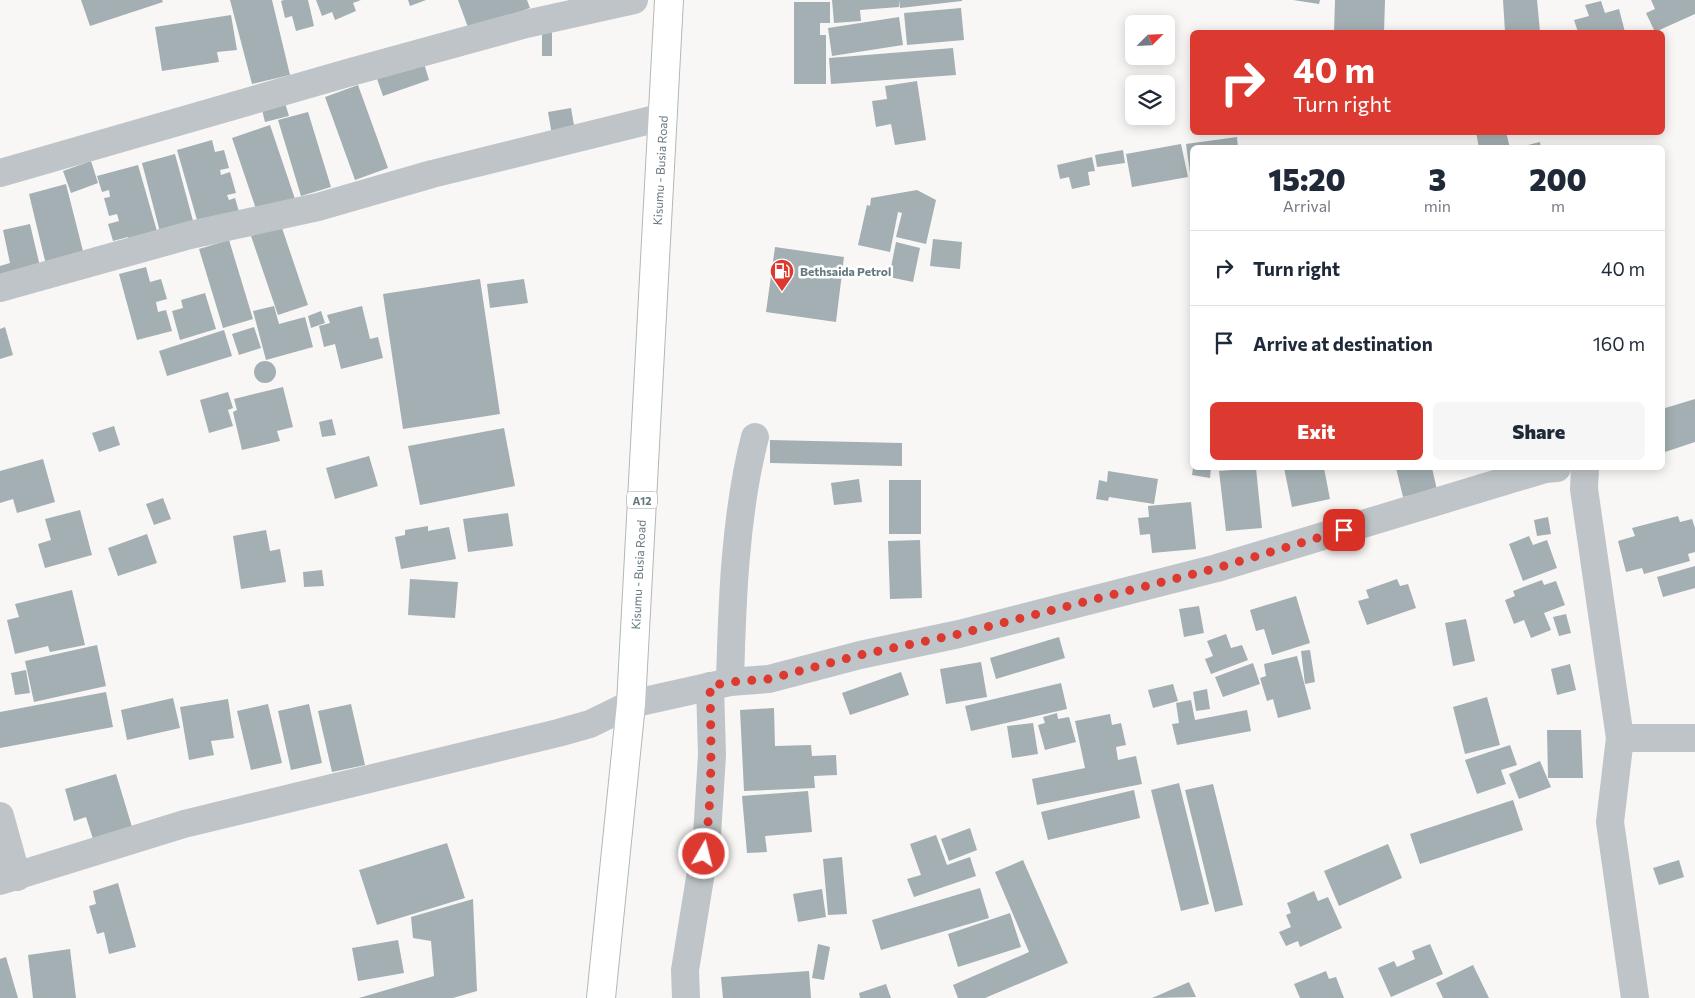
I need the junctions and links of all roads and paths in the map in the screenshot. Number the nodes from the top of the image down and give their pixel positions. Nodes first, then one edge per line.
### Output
1 (634, 0) edge
2 (669, 0) edge
3 (664, 117) junction
4 (0, 173) edge
5 (0, 288) edge
6 (755, 437) dead end
7 (1542, 470) edge
8 (1585, 470) edge
9 (720, 684) junction
10 (631, 704) junction
11 (1620, 738) junction
12 (1695, 738) edge
13 (0, 816) edge
14 (9, 879) edge
15 (601, 998) edge
16 (686, 998) edge
17 (1635, 998) edge

1 - 4 street
2 - 3 highway, Kisumu - Busia Road / A12
3 - 5 street
3 - 10 highway, Kisumu - Busia Road / A12
6 - 9 street
7 - 9 street
8 - 11 street
9 - 10 street
9 - 16 street
10 - 14 street
10 - 15 highway, Kisumu - Busia Road / A12
11 - 12 street
11 - 17 street
13 - 14 street

